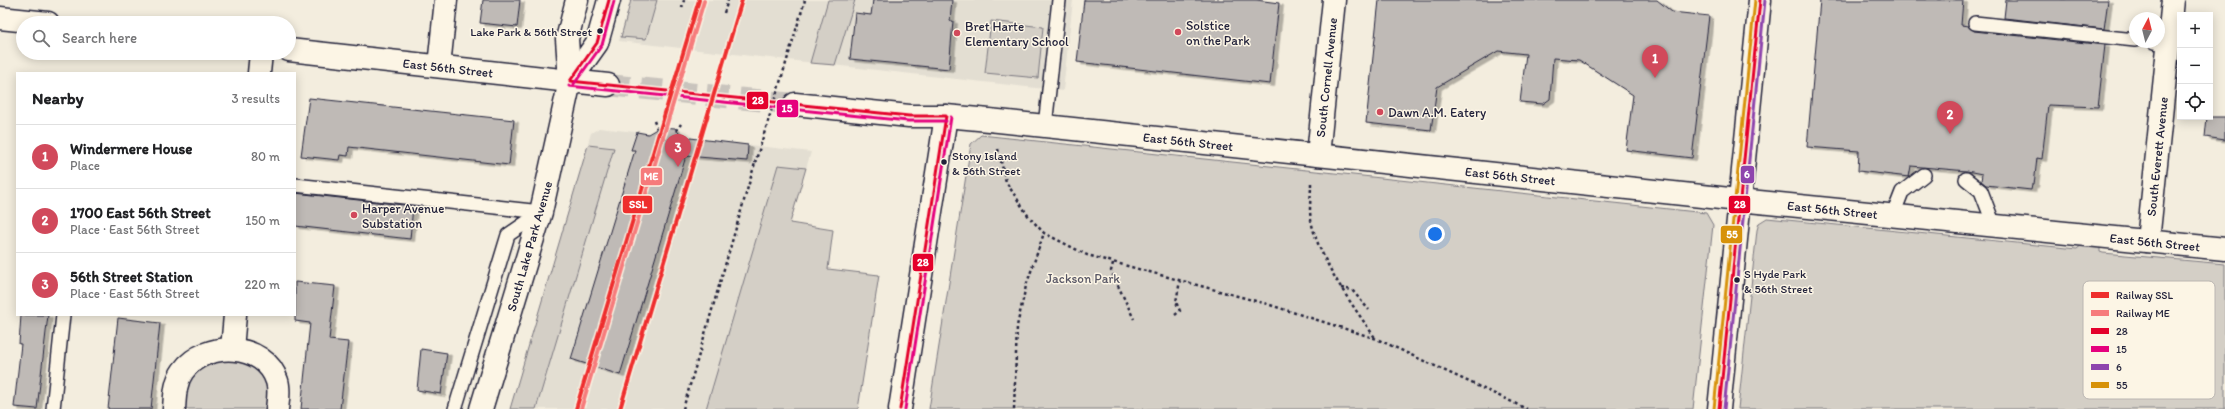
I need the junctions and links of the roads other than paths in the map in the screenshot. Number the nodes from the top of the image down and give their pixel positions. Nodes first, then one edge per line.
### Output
1 (446, 0) edge
2 (577, 0) edge
3 (609, 0) edge
4 (1059, 0) edge
5 (1334, 0) edge
6 (1760, 0) edge
7 (2173, 0) edge
8 (0, 18) edge
9 (16, 20) edge
10 (1975, 23) dead end
11 (2165, 29) edge
12 (2129, 39) edge
13 (2161, 48) edge
14 (296, 51) edge
15 (260, 60) edge
16 (439, 66) junction
17 (259, 72) edge
18 (570, 81) junction
19 (608, 85) tunnel mouth
20 (795, 104) tunnel mouth
21 (946, 116) junction
22 (1045, 126) junction
23 (1318, 155) junction
24 (1924, 175) dead end
25 (1966, 180) dead end
26 (296, 185) edge
27 (1739, 200) junction
28 (541, 212) junction
29 (1893, 215) junction
30 (1994, 225) junction
31 (2148, 241) junction
32 (2225, 249) edge
33 (63, 316) edge
34 (235, 316) edge
35 (232, 349) junction
36 (53, 409) edge
37 (174, 409) edge
38 (277, 409) edge
39 (454, 409) edge
40 (480, 409) edge
41 (900, 409) edge
42 (1719, 409) edge

1 - 16 street
2 - 18 street, South Lake Park Avenue
3 - 18 street, South Lake Park Avenue
4 - 22 lane
5 - 23 street, South Cornell Avenue
6 - 27 street
7 - 11 street, South Everett Avenue
8 - 9 street
10 - 12 lane
13 - 31 street, South Everett Avenue
14 - 16 street, East 56th Street
15 - 17 street
16 - 18 street, East 56th Street
18 - 19 street, East 56th Street
18 - 28 street, South Lake Park Avenue
20 - 21 street, East 56th Street
21 - 22 street, East 56th Street
21 - 41 street
22 - 23 street, East 56th Street
23 - 27 street, East 56th Street
24 - 29 lane
25 - 30 lane
26 - 28 lane
27 - 29 street, East 56th Street
27 - 42 street
28 - 39 lane
28 - 40 street, South Lake Park Avenue
29 - 30 street, East 56th Street
30 - 31 street, East 56th Street
31 - 32 street, East 56th Street
33 - 36 lane
34 - 35 street
35 - 37 street
35 - 38 street

